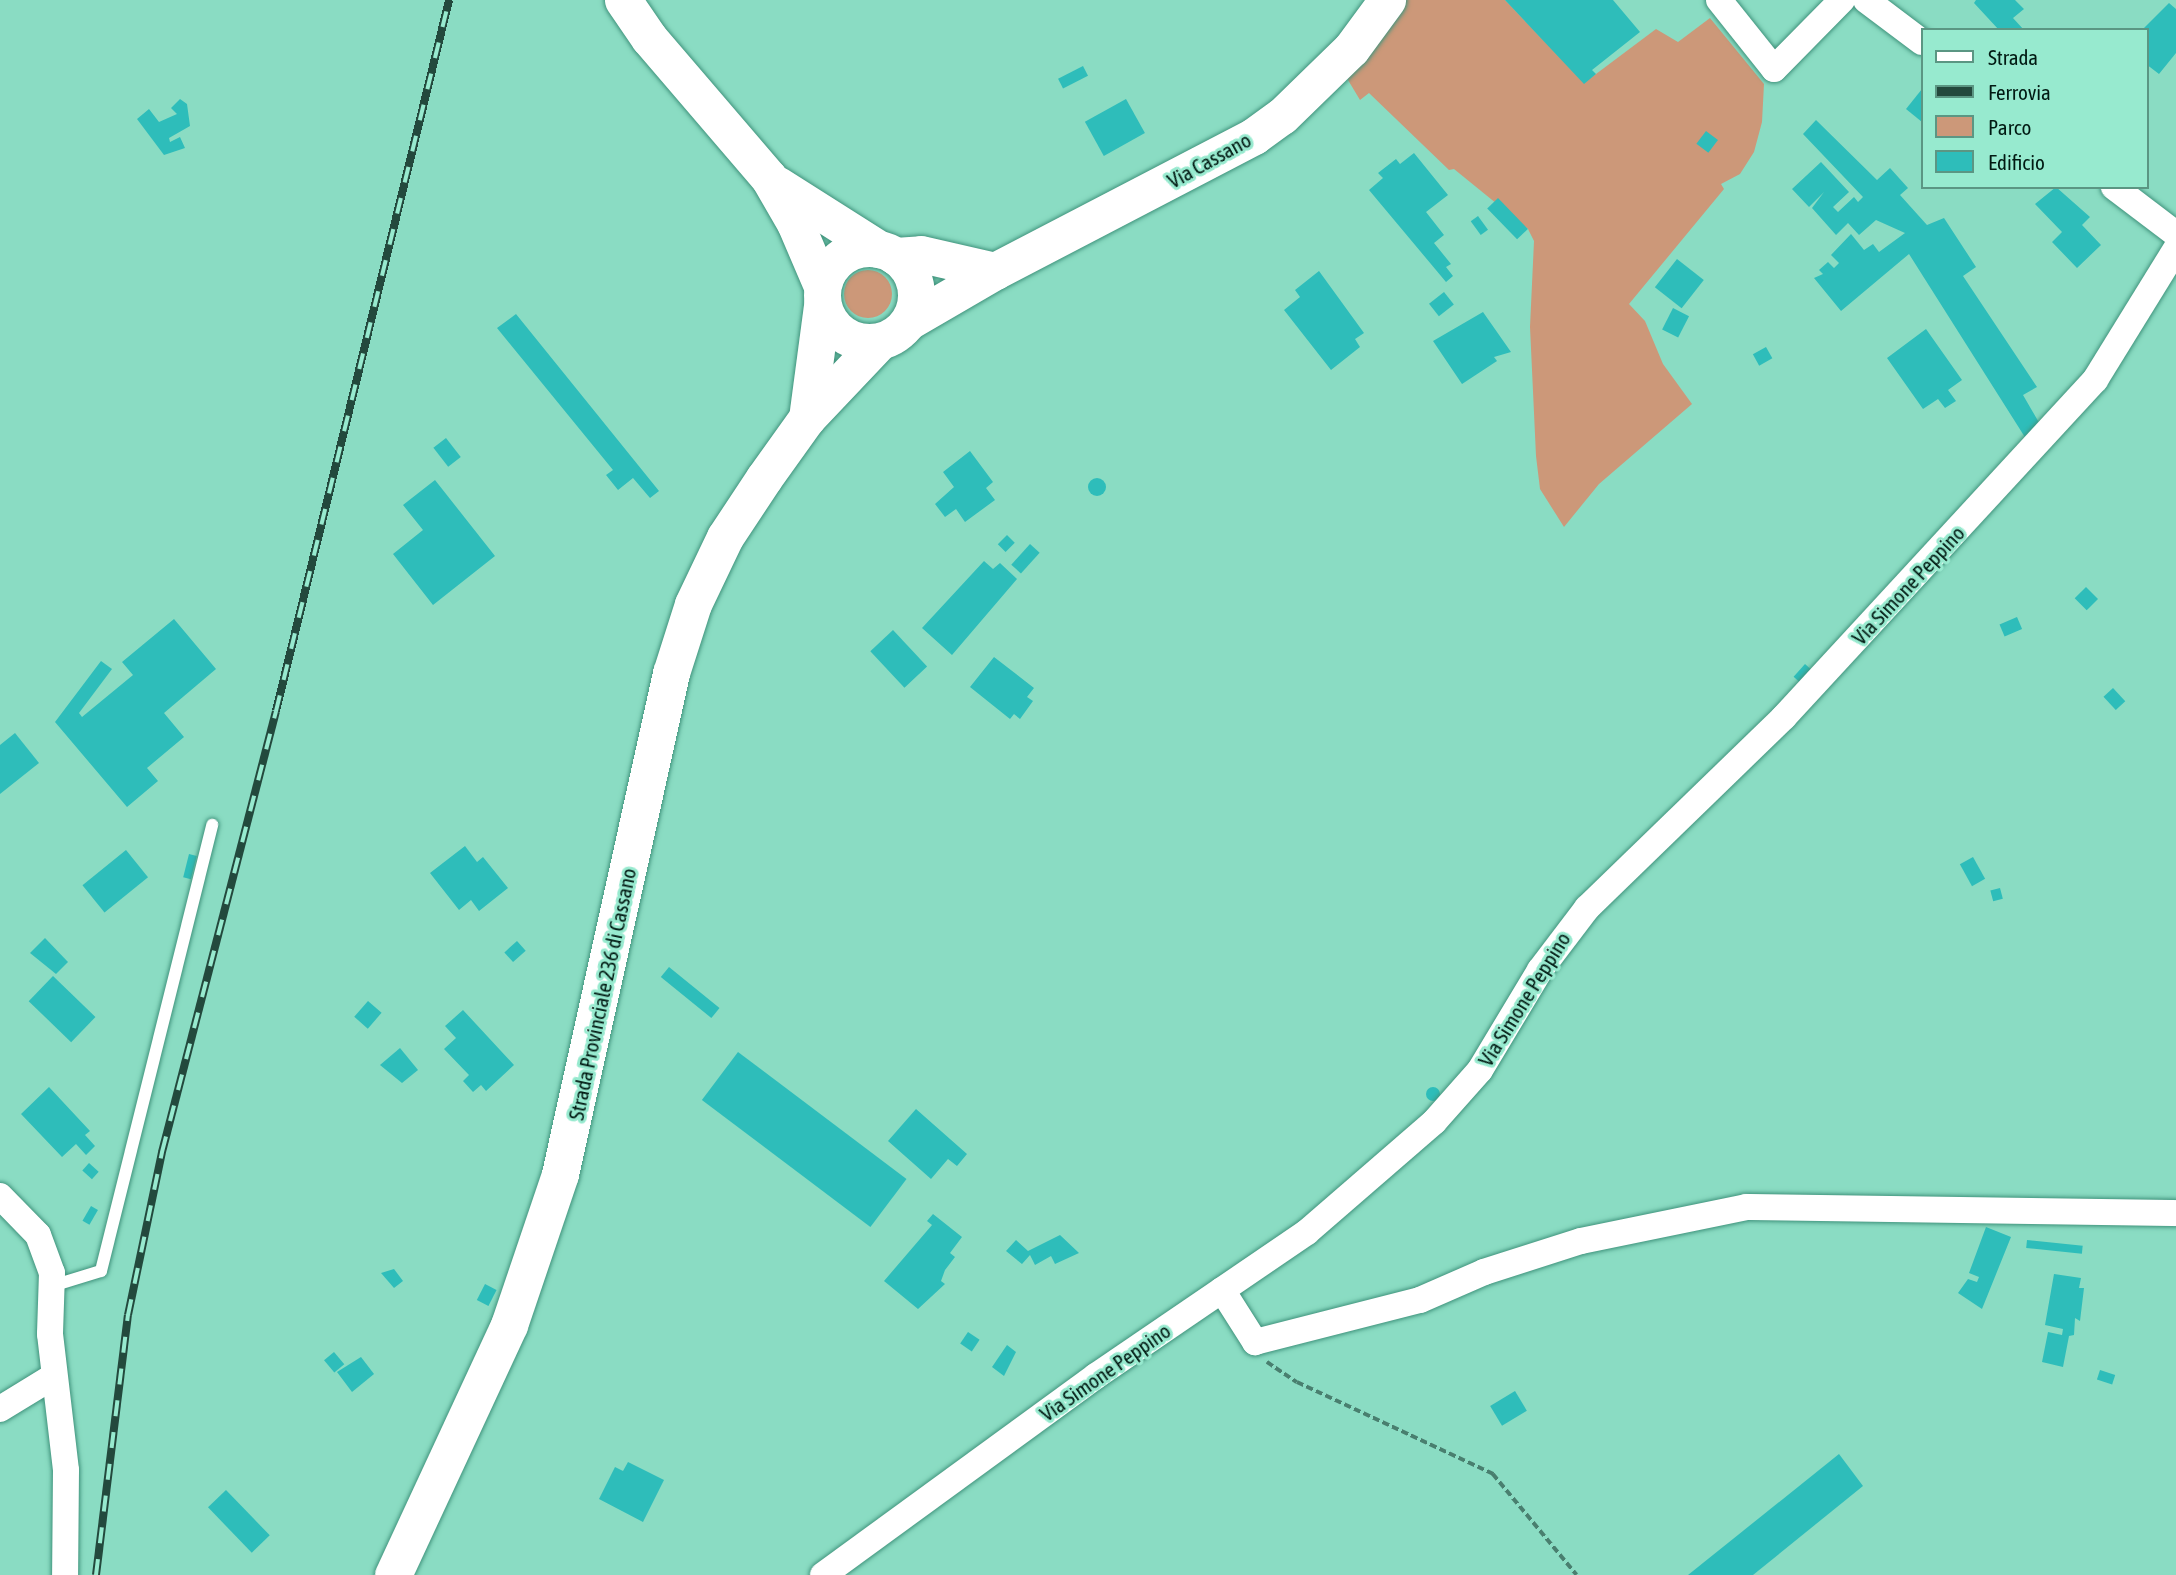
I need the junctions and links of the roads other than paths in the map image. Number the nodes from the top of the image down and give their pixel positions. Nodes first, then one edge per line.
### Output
1 (623, 0) edge
2 (1387, 0) edge
3 (1719, 0) edge
4 (1842, 0) edge
5 (1867, 0) edge
6 (1920, 40) edge
7 (769, 178) junction
8 (2117, 189) edge
9 (2176, 234) edge
10 (2176, 249) edge
11 (887, 252) junction
12 (995, 271) junction
13 (822, 296) junction
14 (909, 321) junction
15 (879, 342) junction
16 (807, 418) junction
17 (212, 825) dead end
18 (0, 1196) edge
19 (2176, 1213) edge
20 (1222, 1290) junction
21 (51, 1295) junction
22 (54, 1376) junction
23 (0, 1409) edge
24 (65, 1575) edge
25 (393, 1575) edge
26 (823, 1575) edge

1 - 7 main road
2 - 12 main road, Via Cassano
3 - 4 street
5 - 6 street
7 - 11 main road
7 - 13 main road
8 - 9 street
10 - 20 street, Via Simone Peppino
11 - 12 main road
11 - 13 main road
11 - 14 main road
12 - 14 main road, Via Cassano
13 - 15 main road
13 - 16 main road
14 - 15 main road
15 - 16 main road, Strada Provinciale 236 di Cassano
16 - 25 main road, Strada Provinciale 236 di Cassano
17 - 21 lane
18 - 21 street
19 - 20 street
20 - 26 street, Via Simone Peppino
21 - 22 street
22 - 23 street
22 - 24 street

